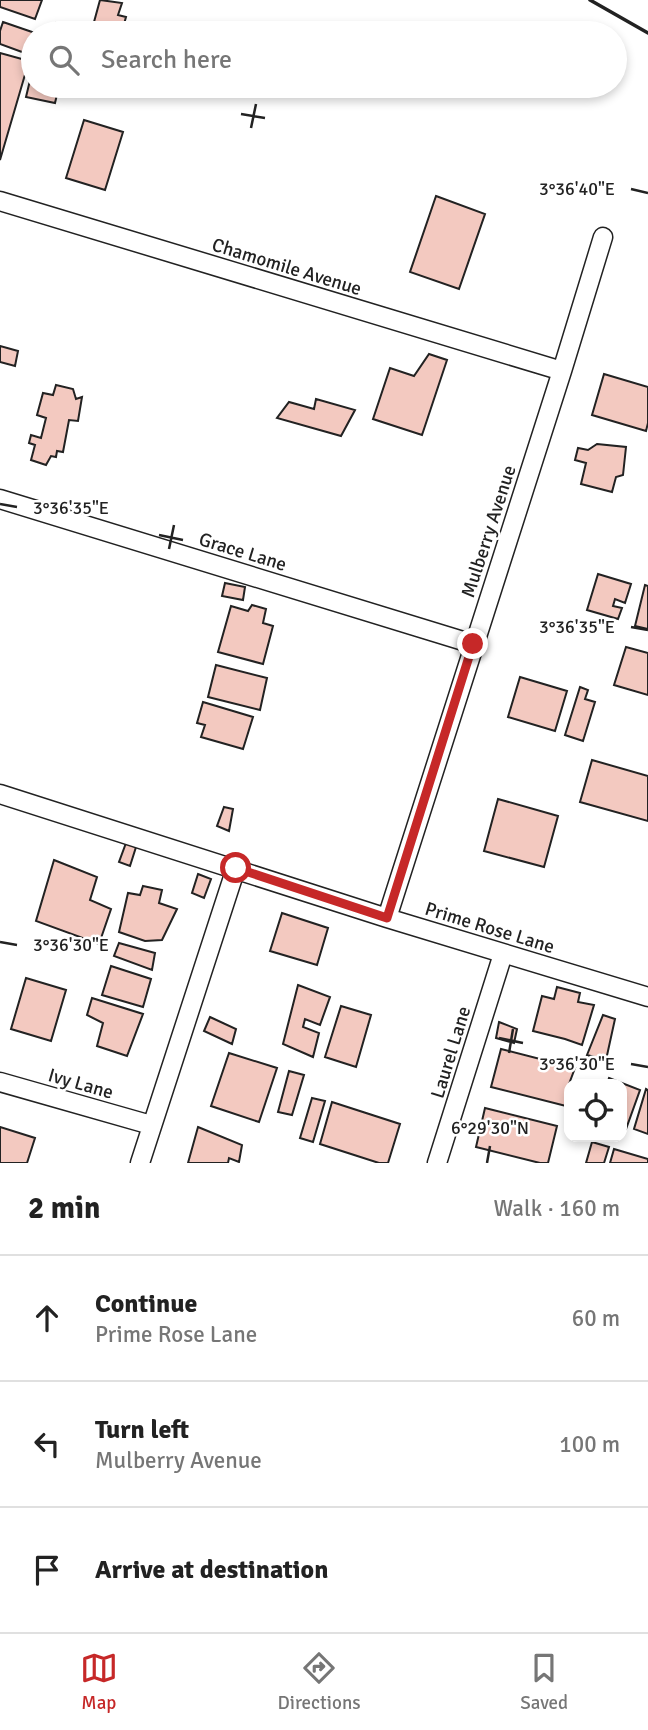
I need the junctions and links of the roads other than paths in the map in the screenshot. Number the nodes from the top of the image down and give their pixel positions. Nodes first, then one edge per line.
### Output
1 (0, 201) edge
2 (603, 237) dead end
3 (562, 371) junction
4 (0, 499) edge
5 (473, 644) junction
6 (0, 794) edge
7 (236, 868) junction
8 (387, 918) junction
9 (503, 954) junction
10 (648, 997) edge
11 (0, 1082) edge
12 (151, 1125) junction
13 (140, 1163) edge
14 (437, 1163) edge

1 - 3 street, Chamomile Avenue
2 - 3 street, Mulberry Avenue
3 - 5 street, Mulberry Avenue
4 - 5 street, Grace Lane
5 - 8 street, Mulberry Avenue
6 - 7 street, Prime Rose Lane
7 - 8 street, Prime Rose Lane
7 - 12 street
8 - 9 street, Prime Rose Lane
9 - 10 street, Prime Rose Lane
9 - 14 street, Laurel Lane
11 - 12 street, Ivy Lane
12 - 13 street

